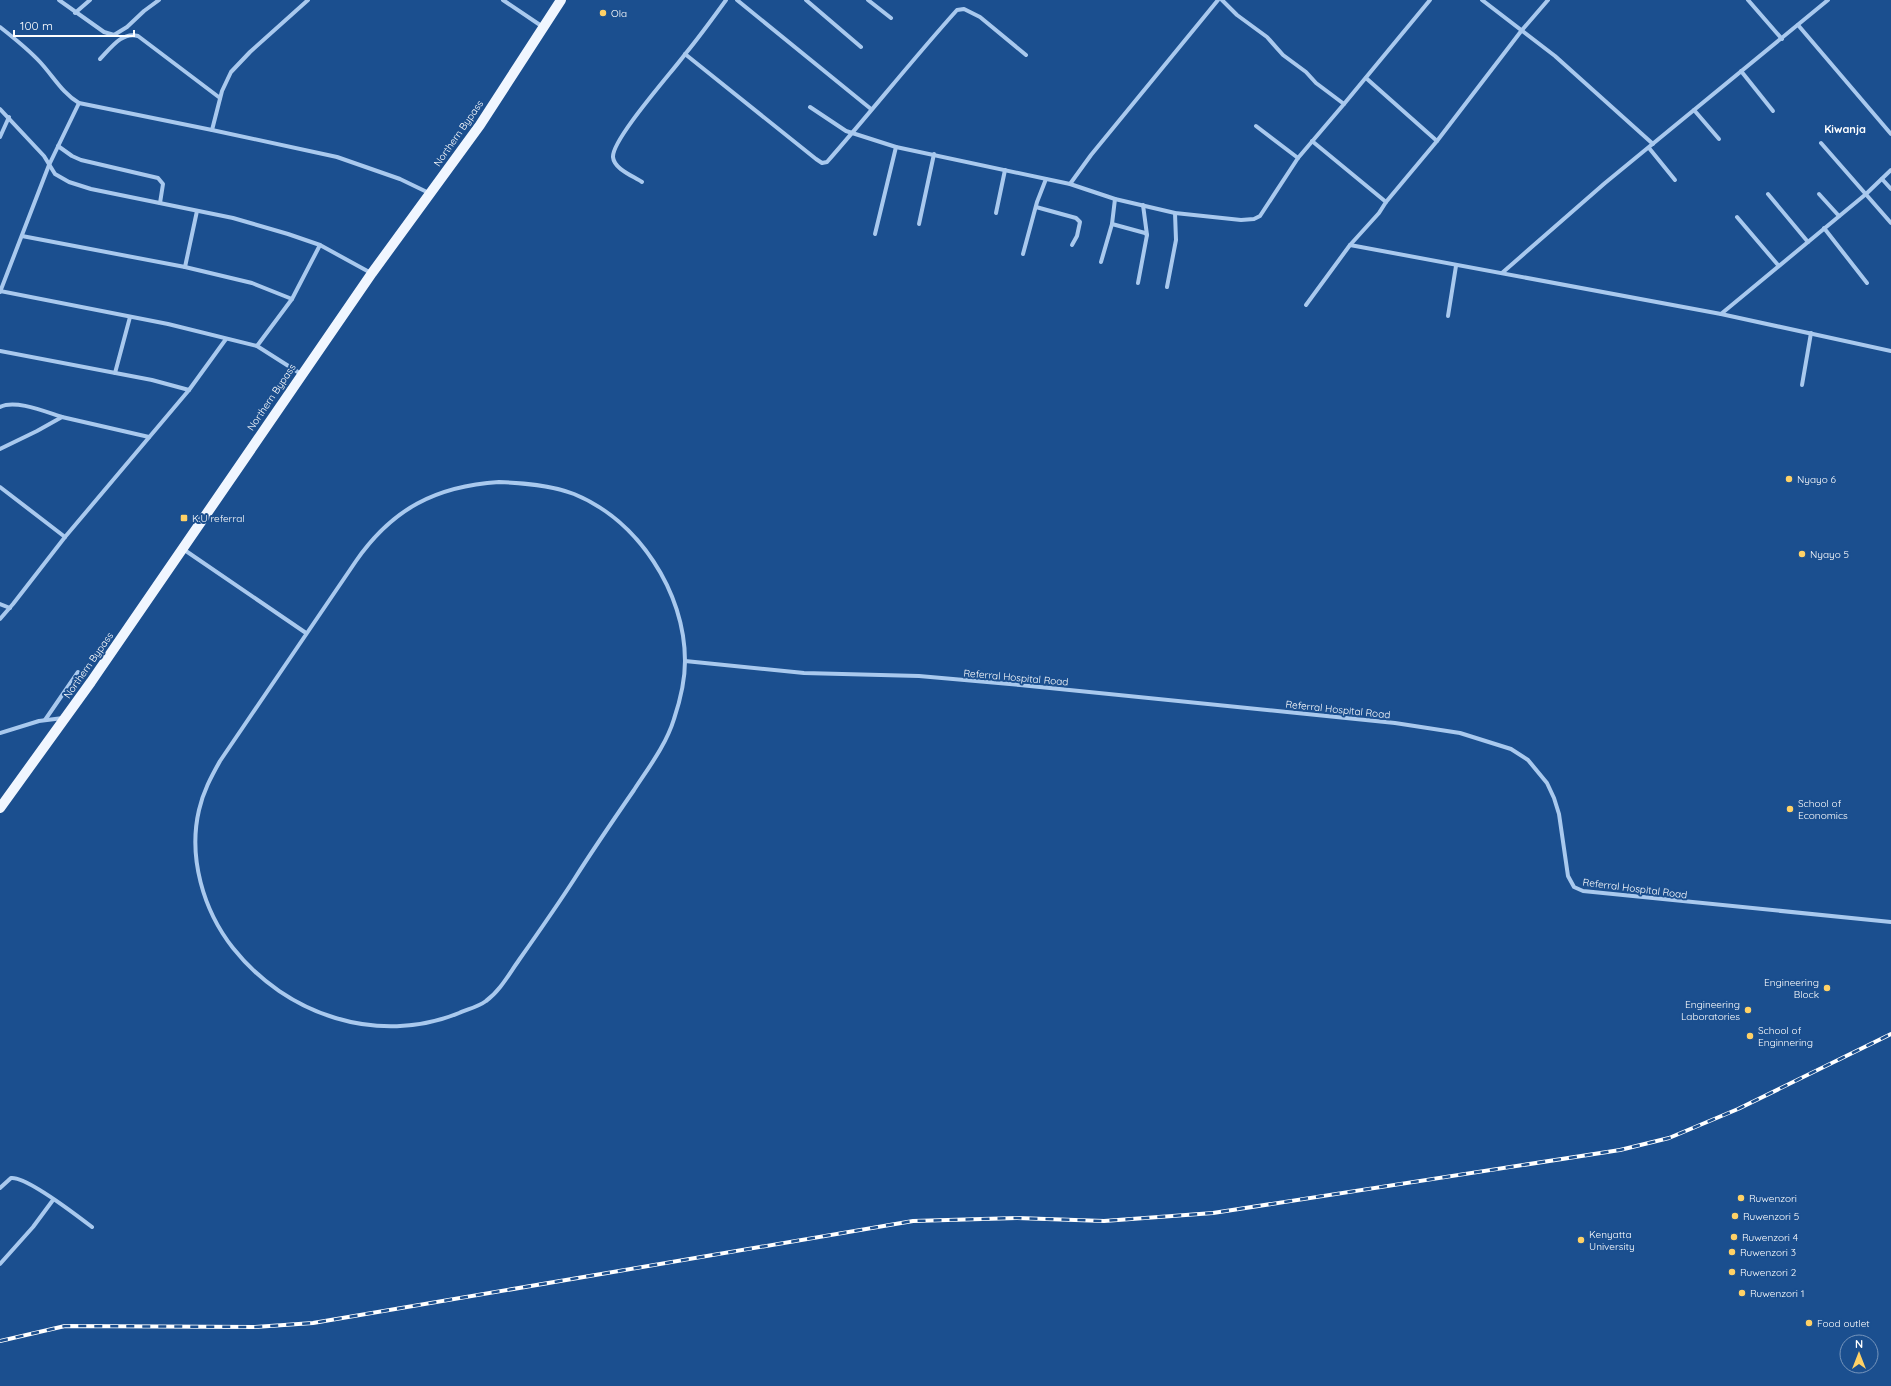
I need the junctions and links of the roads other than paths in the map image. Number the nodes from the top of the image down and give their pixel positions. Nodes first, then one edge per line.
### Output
1 (59, 0) edge
2 (90, 0) edge
3 (159, 0) edge
4 (308, 0) edge
5 (503, 0) edge
6 (561, 0) edge
7 (726, 0) edge
8 (736, 0) edge
9 (806, 0) edge
10 (868, 0) edge
11 (1218, 0) edge
12 (1222, 0) edge
13 (1430, 0) edge
14 (1482, 0) edge
15 (1548, 0) edge
16 (1748, 0) edge
17 (1828, 0) edge
18 (75, 13) junction
19 (891, 18) dead end
20 (1798, 25) junction
21 (0, 27) edge
22 (543, 28) junction
23 (1522, 30) junction
24 (1782, 39) junction
25 (860, 47) dead end
26 (685, 54) junction
27 (1026, 55) dead end
28 (100, 59) dead end
29 (1741, 71) junction
30 (1366, 78) junction
31 (220, 98) junction
32 (79, 103) junction
33 (1344, 104) junction
34 (810, 107) dead end
35 (0, 109) edge
36 (871, 109) junction
37 (1694, 110) junction
38 (1773, 112) dead end
39 (9, 117) junction
40 (1256, 126) dead end
41 (212, 130) junction
42 (852, 134) junction
43 (1891, 134) edge
44 (0, 136) edge
45 (1719, 139) dead end
46 (1437, 141) junction
47 (1312, 142) junction
48 (1822, 143) dead end
49 (1653, 144) junction
50 (58, 146) junction
51 (896, 147) junction
52 (1648, 148) junction
53 (934, 154) junction
54 (1298, 158) junction
55 (48, 164) junction
56 (1005, 170) junction
57 (1891, 170) edge
58 (1046, 179) junction
59 (1882, 179) junction
60 (1675, 180) dead end
61 (642, 182) dead end
62 (1070, 184) junction
63 (1891, 189) edge
64 (430, 194) junction
65 (1768, 194) dead end
66 (1819, 194) dead end
67 (1866, 194) junction
68 (1115, 199) junction
69 (1386, 202) junction
70 (160, 203) junction
71 (1143, 205) junction
72 (1036, 207) junction
73 (197, 212) junction
74 (996, 212) dead end
75 (1175, 213) junction
76 (1839, 216) junction
77 (1737, 217) dead end
78 (1891, 223) edge
79 (919, 224) dead end
80 (1112, 224) junction
81 (1824, 228) junction
82 (875, 234) dead end
83 (1147, 235) junction
84 (22, 236) junction
85 (1808, 242) junction
86 (320, 245) junction
87 (1072, 245) dead end
88 (1350, 245) junction
89 (1023, 254) dead end
90 (1101, 262) dead end
91 (1778, 265) junction
92 (1456, 266) junction
93 (185, 267) junction
94 (372, 273) junction
95 (1502, 273) junction
96 (1138, 283) dead end
97 (1867, 283) dead end
98 (1167, 287) dead end
99 (0, 291) edge
100 (292, 299) junction
101 (1306, 305) dead end
102 (1721, 314) junction
103 (1448, 316) dead end
104 (130, 317) junction
105 (1811, 333) junction
106 (226, 339) junction
107 (257, 346) junction
108 (0, 351) edge
109 (1891, 351) edge
110 (115, 373) junction
111 (301, 374) junction
112 (1802, 385) dead end
113 (189, 390) junction
114 (0, 407) edge
115 (62, 417) junction
116 (149, 437) junction
117 (0, 449) edge
118 (0, 487) edge
119 (65, 537) junction
120 (182, 549) junction
121 (0, 604) edge
122 (10, 608) junction
123 (0, 619) edge
124 (306, 633) junction
125 (685, 661) junction
126 (78, 672) dead end
127 (65, 718) junction
128 (45, 720) junction
129 (0, 733) edge
130 (0, 808) edge
131 (1891, 922) edge
132 (0, 1188) edge
133 (53, 1200) junction
134 (92, 1227) dead end
135 (0, 1264) edge

1 - 18 street
2 - 18 street
3 - 18 street
4 - 31 street
5 - 22 street
6 - 22 main road, Northern Bypass
7 - 26 street
8 - 36 street
9 - 25 street
10 - 19 street
11 - 62 street
12 - 33 street
13 - 30 street
14 - 23 street
15 - 23 street
16 - 24 street
17 - 20 street
20 - 24 street
20 - 43 street
21 - 32 street
22 - 64 main road, Northern Bypass
23 - 46 street
23 - 49 street
24 - 29 street
26 - 42 street
26 - 61 street
27 - 36 street
28 - 31 street
29 - 37 street
29 - 38 street
30 - 33 street
30 - 46 street
31 - 41 street
32 - 41 street
32 - 50 street
33 - 47 street
34 - 42 street
35 - 39 street
36 - 42 street
37 - 45 street
37 - 49 street
39 - 44 street
39 - 55 street
40 - 54 street
41 - 64 street
42 - 51 street
46 - 69 street
47 - 54 street
47 - 69 street
48 - 67 street
49 - 52 street
50 - 55 street
50 - 70 street
51 - 53 street
51 - 82 street
52 - 60 street
52 - 95 street
53 - 56 street
53 - 79 street
54 - 75 street
55 - 70 street
55 - 84 street
56 - 58 street
56 - 74 street
57 - 59 street
58 - 62 street
58 - 72 street
59 - 63 street
59 - 67 street
62 - 68 street
64 - 94 main road, Northern Bypass
65 - 85 street
66 - 76 street
67 - 76 street
67 - 78 street
68 - 71 street
68 - 80 street
69 - 88 street
70 - 73 street
71 - 75 street
71 - 83 street
72 - 87 street
72 - 89 street
73 - 86 street
73 - 93 street
75 - 98 street
76 - 81 street
77 - 91 street
80 - 83 street
80 - 90 street
81 - 85 street
81 - 97 street
83 - 96 street
84 - 93 street
84 - 99 street
85 - 91 street
86 - 94 street
86 - 100 street
88 - 92 street
88 - 101 street
91 - 102 street
92 - 95 street
92 - 103 street
93 - 100 street
94 - 111 main road, Northern Bypass
95 - 102 street
99 - 104 street
100 - 107 street
102 - 105 street
104 - 106 street
104 - 110 street
105 - 109 street
105 - 112 street
106 - 107 street
106 - 113 street
107 - 111 street
108 - 110 street
110 - 113 street
111 - 120 main road, Northern Bypass
113 - 116 street
114 - 115 street
115 - 116 street
115 - 117 street
116 - 119 street
118 - 119 street
119 - 122 street
120 - 124 street
120 - 127 main road, Northern Bypass
121 - 122 street
122 - 123 street
124 - 125 street
124 - 125 street
125 - 131 street, Referral Hospital Road
126 - 128 street
127 - 128 street
127 - 130 main road, Northern Bypass
128 - 129 street
132 - 133 street
133 - 134 street
133 - 135 street

